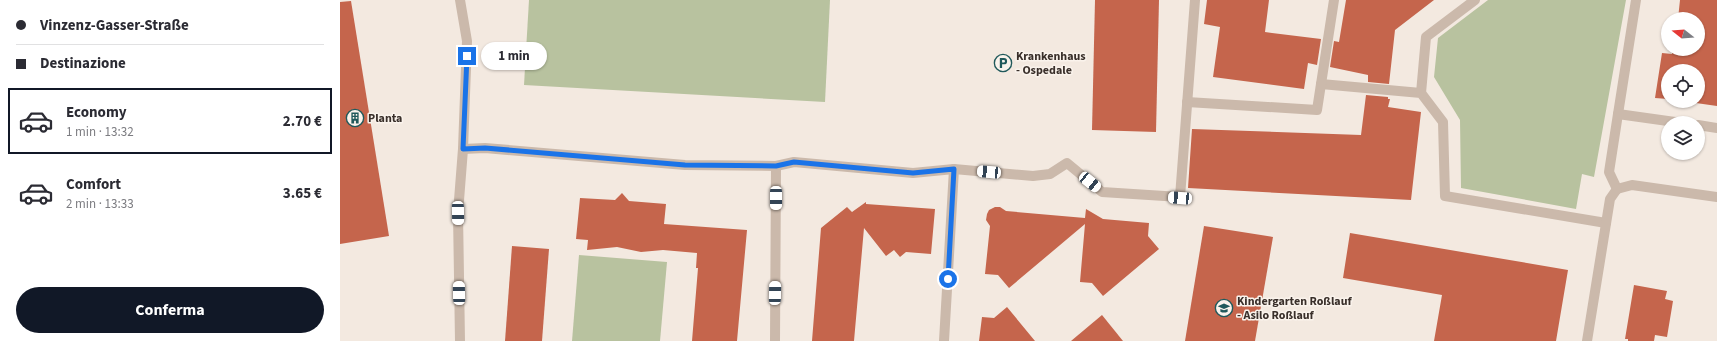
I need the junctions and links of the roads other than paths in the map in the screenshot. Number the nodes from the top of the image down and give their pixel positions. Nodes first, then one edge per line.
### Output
1 (460, 0) edge
2 (1195, 0) edge
3 (1334, 0) edge
4 (1475, 0) edge
5 (1636, 0) edge
6 (1321, 84) junction
7 (1421, 93) junction
8 (1187, 102) junction
9 (1618, 114) junction
10 (1661, 120) edge
11 (1705, 126) edge
12 (1717, 128) edge
13 (463, 149) junction
14 (776, 166) junction
15 (954, 169) junction
16 (1618, 189) junction
17 (1717, 197) edge
18 (1606, 223) junction
19 (460, 341) edge
20 (775, 341) edge
21 (944, 341) edge
22 (1587, 341) edge

1 - 13 street
2 - 8 street
3 - 6 street
4 - 7 street
5 - 9 street
6 - 7 street
6 - 8 street
7 - 18 street
8 - 15 street
9 - 10 street
9 - 16 street
11 - 12 street
13 - 14 street
13 - 19 street
14 - 15 street
14 - 20 street
15 - 21 street
16 - 17 street
16 - 18 street
18 - 22 street

